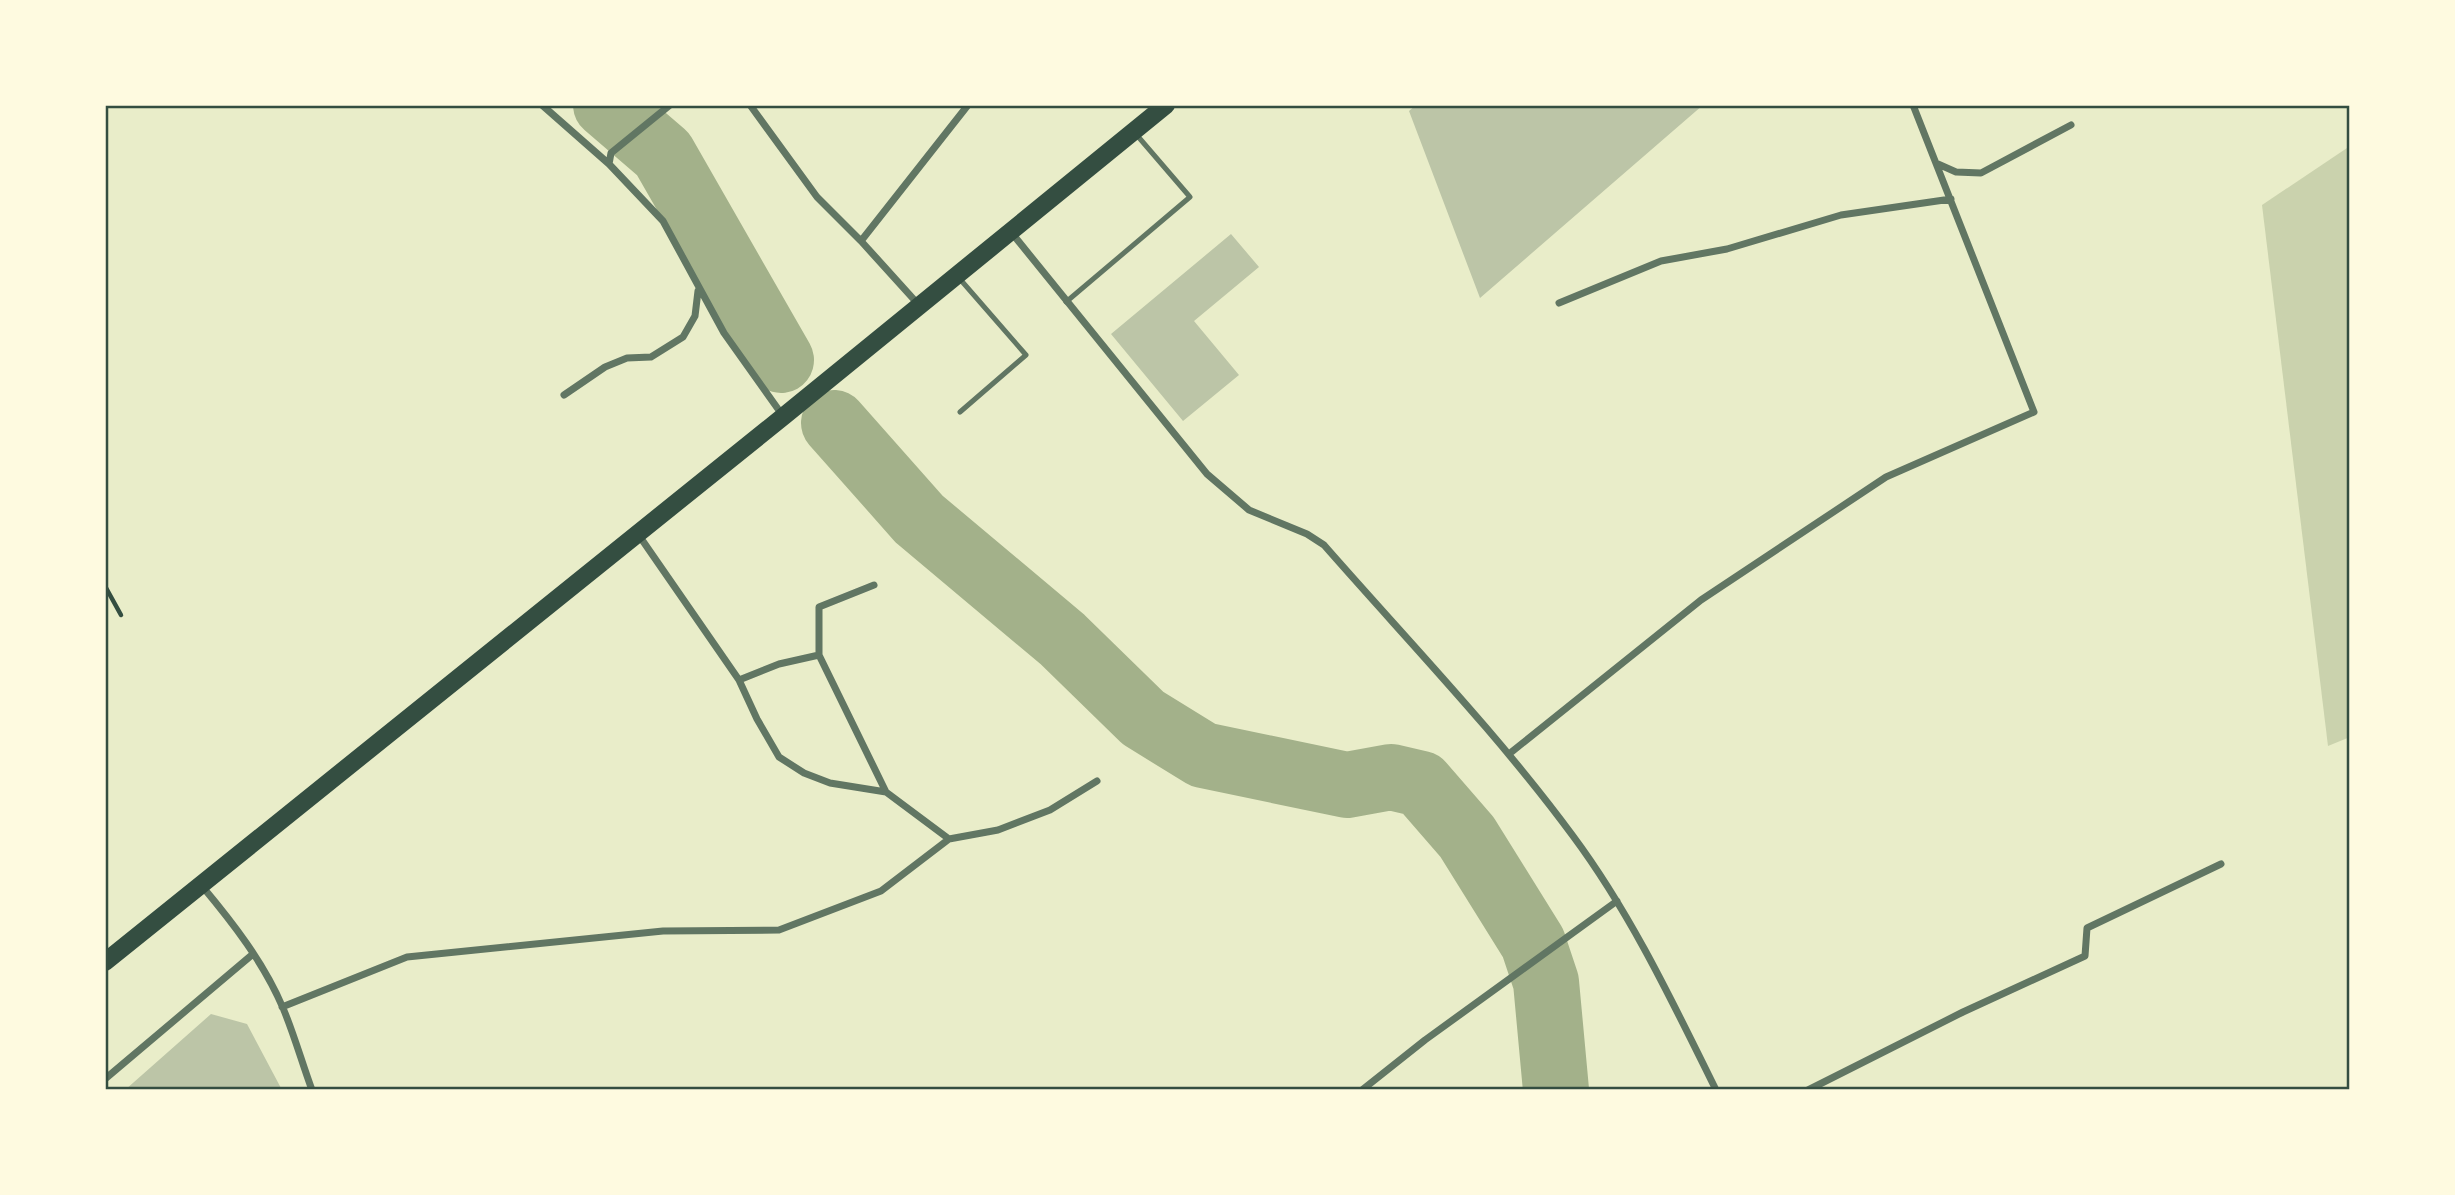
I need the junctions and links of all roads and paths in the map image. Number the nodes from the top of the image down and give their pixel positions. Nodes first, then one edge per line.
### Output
1 (542, 105) edge
2 (670, 105) edge
3 (750, 105) edge
4 (968, 105) edge
5 (1166, 105) edge
6 (1913, 105) edge
7 (2071, 125) dead end
8 (1133, 131) junction
9 (1937, 163) junction
10 (609, 164) junction
11 (1951, 199) junction
12 (1010, 232) junction
13 (861, 241) junction
14 (957, 275) junction
15 (698, 290) junction
16 (1066, 302) junction
17 (1559, 303) dead end
18 (919, 306) junction
19 (564, 395) dead end
20 (960, 412) dead end
21 (784, 416) junction
22 (638, 534) junction
23 (874, 585) dead end
24 (105, 586) edge
25 (121, 615) dead end
26 (819, 655) junction
27 (739, 680) junction
28 (1509, 754) junction
29 (1097, 781) dead end
30 (886, 793) junction
31 (949, 839) junction
32 (2221, 864) dead end
33 (201, 885) junction
34 (1617, 901) junction
35 (253, 954) junction
36 (107, 957) edge
37 (282, 1007) junction
38 (105, 1079) edge
39 (312, 1090) edge
40 (1362, 1090) edge
41 (1716, 1090) edge
42 (1808, 1090) edge

1 - 10 street
2 - 10 street
3 - 13 street
4 - 13 street
5 - 8 main road
6 - 9 street
7 - 9 street
8 - 12 main road
8 - 16 lane
9 - 11 street
10 - 15 street
11 - 17 street
11 - 28 street
12 - 14 main road
12 - 16 street
13 - 18 street
14 - 18 main road
14 - 20 lane
15 - 19 street
15 - 21 street
16 - 28 street
18 - 21 main road
21 - 22 main road
22 - 27 street
22 - 33 main road
23 - 26 street
24 - 25 path
26 - 27 street
26 - 30 street
27 - 30 street
28 - 34 street
29 - 31 street
30 - 31 street
31 - 37 street
32 - 42 street
33 - 35 street
33 - 36 main road
34 - 40 street
34 - 41 street
35 - 37 street
35 - 38 street
37 - 39 street

